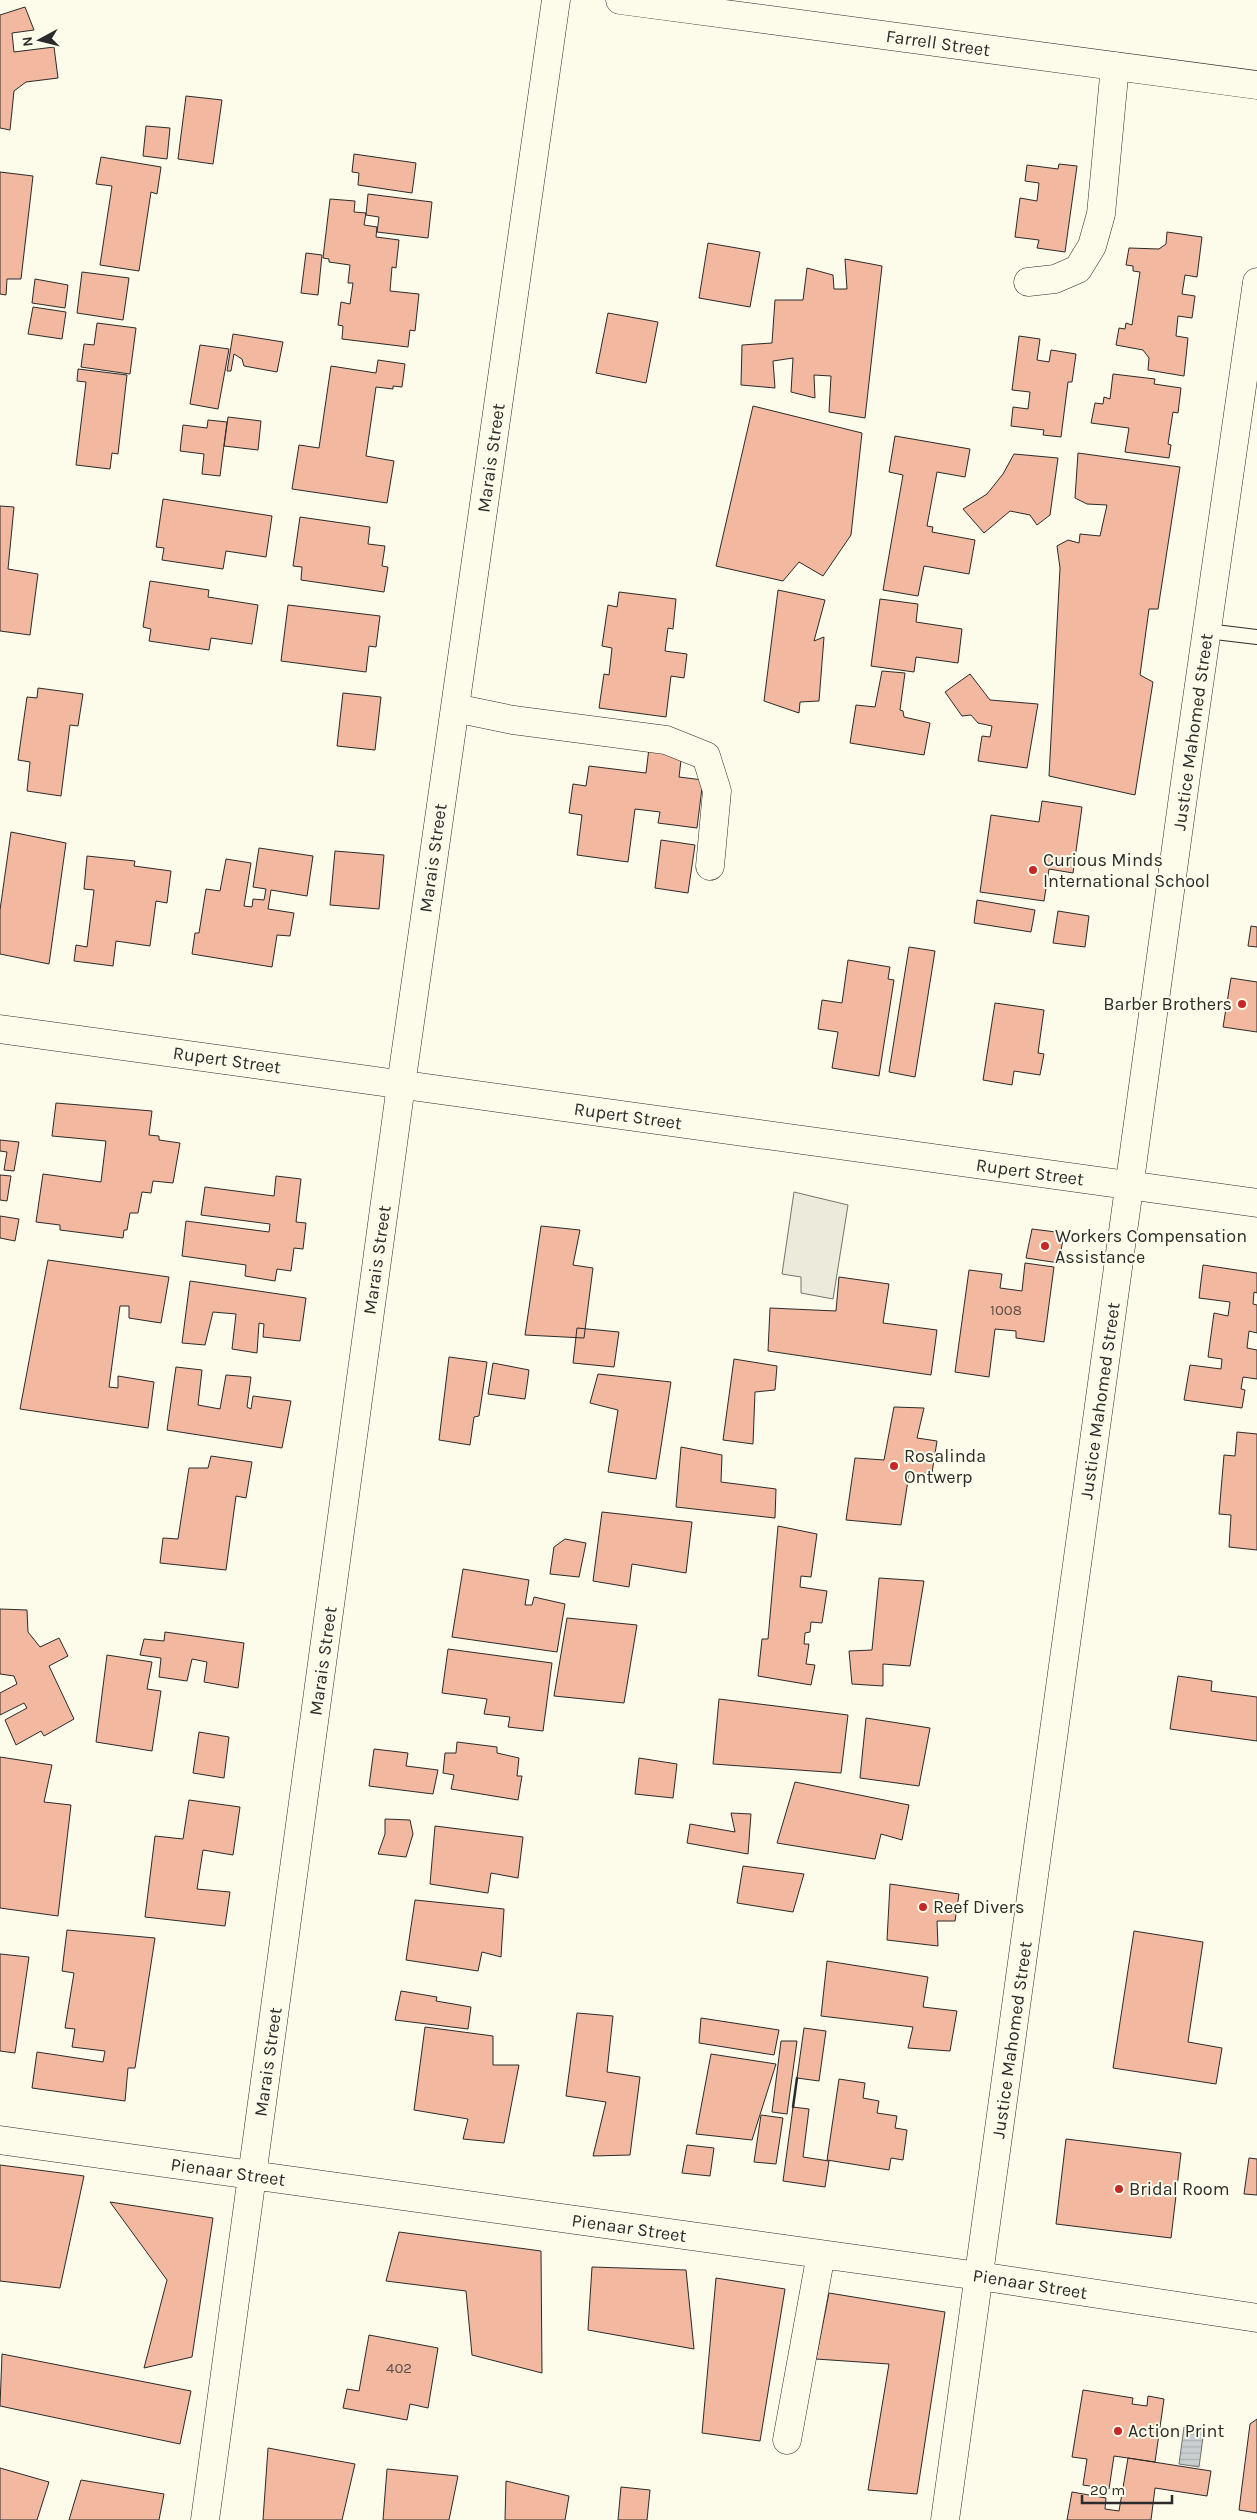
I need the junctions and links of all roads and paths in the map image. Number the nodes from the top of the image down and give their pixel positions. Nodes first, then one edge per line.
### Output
1 (556, 0) edge
2 (620, 0) edge
3 (1115, 66) junction
4 (1257, 86) edge
5 (1028, 282) dead end
6 (1257, 282) edge
7 (1207, 632) junction
8 (1257, 637) edge
9 (455, 708) junction
10 (710, 866) dead end
11 (0, 1029) edge
12 (401, 1084) junction
13 (1130, 1186) junction
14 (1257, 1203) edge
15 (0, 2140) edge
16 (253, 2176) junction
17 (821, 2254) junction
18 (979, 2276) junction
19 (1257, 2318) edge
20 (787, 2440) dead end
21 (205, 2520) edge
22 (945, 2520) edge

1 - 9 street, Marais Street
2 - 3 street, Farrell Street
3 - 4 street, Farrell Street
3 - 5 street
6 - 7 street, Justice Mahomed Street
7 - 8 lane
7 - 13 street, Justice Mahomed Street
9 - 10 street
9 - 12 street, Marais Street
11 - 12 street, Rupert Street
12 - 13 street, Rupert Street
12 - 16 street, Marais Street
13 - 14 street, Rupert Street
13 - 18 street, Justice Mahomed Street
15 - 16 street, Pienaar Street
16 - 17 street, Pienaar Street
16 - 21 street, Marais Street
17 - 18 street, Pienaar Street
17 - 20 street
18 - 19 street, Pienaar Street
18 - 22 street, Justice Mahomed Street

